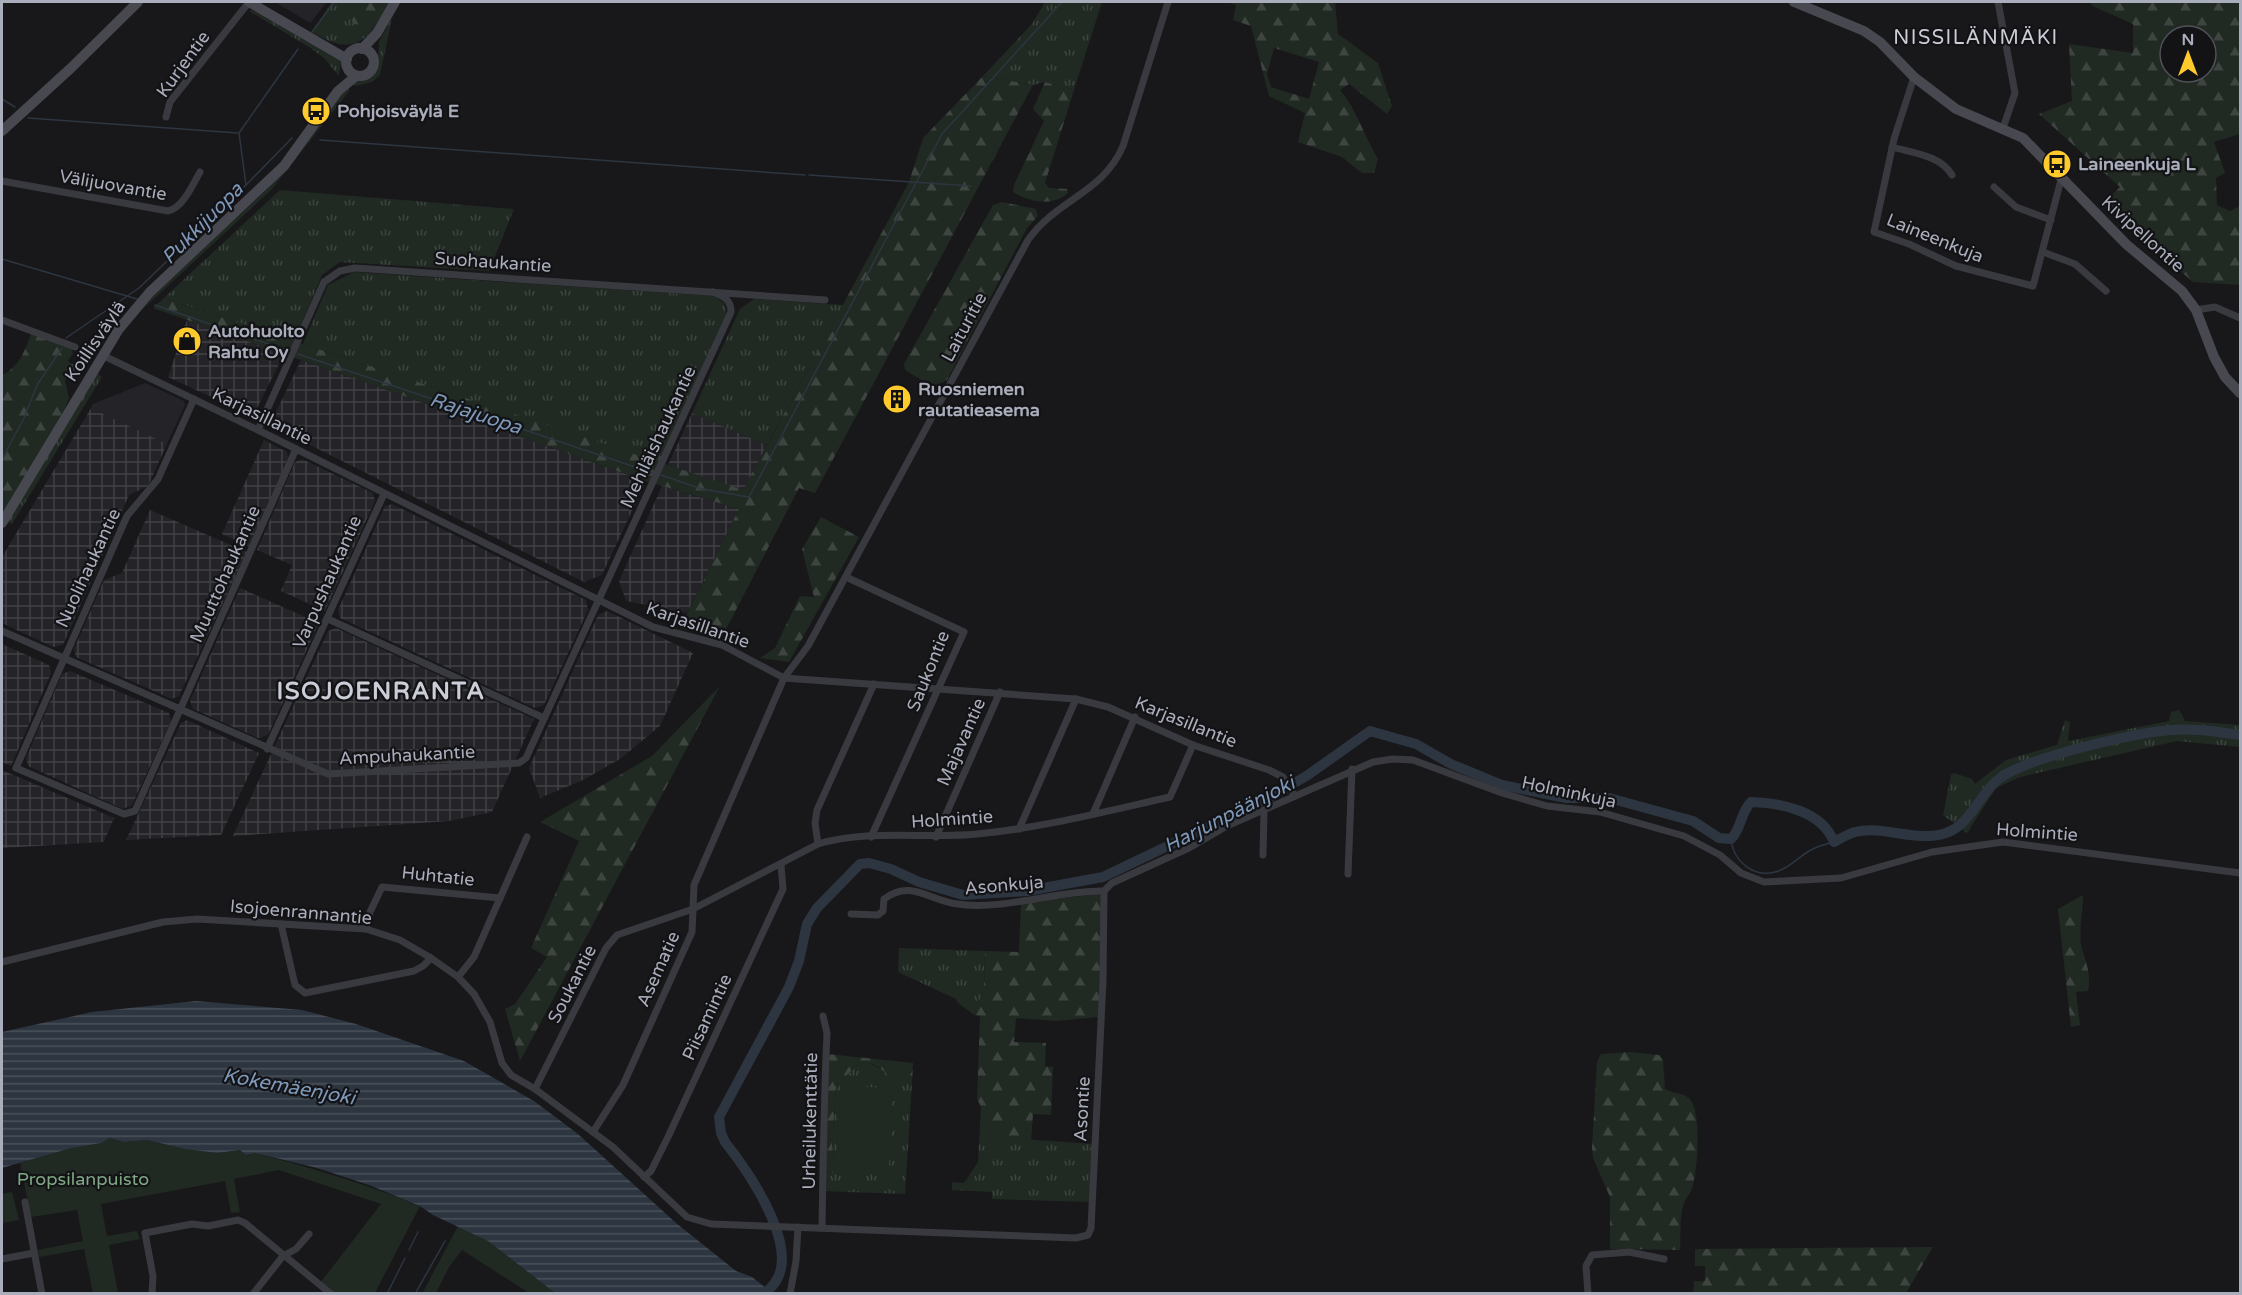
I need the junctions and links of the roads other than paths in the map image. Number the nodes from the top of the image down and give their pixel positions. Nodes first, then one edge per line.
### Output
1 (138, 2) edge
2 (249, 2) edge
3 (395, 2) edge
4 (1168, 2) edge
5 (1794, 2) edge
6 (1998, 2) edge
7 (377, 33) junction
8 (321, 42) junction
9 (358, 49) junction
10 (372, 57) junction
11 (347, 63) junction
12 (356, 76) junction
13 (1914, 77) junction
14 (338, 91) junction
15 (166, 117) dead end
16 (2003, 128) junction
17 (2, 131) edge
18 (1892, 147) junction
19 (200, 172) dead end
20 (1952, 175) dead end
21 (2061, 180) junction
22 (2, 181) edge
23 (1994, 187) dead end
24 (2051, 220) junction
25 (2043, 252) junction
26 (2106, 291) dead end
27 (714, 292) junction
28 (825, 300) dead end
29 (2196, 310) junction
30 (2241, 318) edge
31 (2, 320) edge
32 (75, 347) dead end
33 (102, 355) junction
34 (2241, 393) edge
35 (194, 399) junction
36 (258, 430) junction
37 (296, 449) junction
38 (384, 494) junction
39 (2, 523) edge
40 (846, 578) junction
41 (599, 601) junction
42 (328, 619) junction
43 (2, 631) edge
44 (63, 658) junction
45 (784, 678) junction
46 (874, 684) junction
47 (939, 688) junction
48 (1000, 692) junction
49 (1076, 699) junction
50 (182, 711) junction
51 (1135, 717) junction
52 (544, 718) junction
53 (1194, 745) junction
54 (267, 749) junction
55 (1352, 769) junction
56 (1294, 793) junction
57 (1264, 812) junction
58 (1094, 813) junction
59 (1019, 829) junction
60 (527, 837) dead end
61 (871, 837) junction
62 (936, 837) junction
63 (818, 844) junction
64 (1263, 855) dead end
65 (781, 865) junction
66 (2241, 873) edge
67 (1348, 874) dead end
68 (1798, 882) joint
69 (1104, 891) junction
70 (500, 898) junction
71 (693, 909) junction
72 (851, 914) dead end
73 (281, 924) junction
74 (366, 929) junction
75 (431, 958) junction
76 (2, 962) edge
77 (458, 977) junction
78 (823, 1016) dead end
79 (535, 1089) junction
80 (592, 1132) junction
81 (644, 1177) junction
82 (25, 1202) dead end
83 (767, 1226) joint
84 (798, 1227) junction
85 (822, 1228) junction
86 (309, 1234) dead end
87 (34, 1252) junction
88 (283, 1256) junction
89 (2, 1259) edge
90 (1664, 1259) dead end
91 (42, 1293) edge
92 (152, 1293) edge
93 (253, 1293) edge
94 (331, 1293) edge
95 (790, 1293) edge
96 (1588, 1293) edge

1 - 17 main road
2 - 8 main road
2 - 15 street, Kurjentie
3 - 7 main road
4 - 40 street, Laituritie
5 - 13 main road, Kivipellontie
6 - 16 street
7 - 9 main road
7 - 10 main road
8 - 9 main road
8 - 11 main road
9 - 10 main road
9 - 11 main road
10 - 12 main road
11 - 12 main road
11 - 14 main road, Koillisväylä
12 - 14 main road, Koillisväylä
13 - 16 main road, Kivipellontie
13 - 18 street, Laineenkuja
14 - 33 main road, Koillisväylä
16 - 21 main road, Kivipellontie
18 - 20 street
18 - 25 street, Laineenkuja
19 - 22 street, Välijuovantie
21 - 24 street
21 - 29 main road, Kivipellontie
23 - 24 street
24 - 25 street
25 - 26 street
27 - 28 street, Suohaukantie
27 - 36 street, Suohaukantie
27 - 41 street, Mehiläishaukantie
29 - 30 street
29 - 34 main road, Kivipellontie
31 - 32 street
33 - 35 street, Karjasillantie
33 - 39 main road, Koillisväylä
35 - 36 street, Karjasillantie
35 - 44 street, Nuolihaukantie
36 - 37 street, Karjasillantie
37 - 38 street, Karjasillantie
37 - 50 street, Muuttohaukantie
38 - 41 street, Karjasillantie
38 - 42 street, Varpushaukantie
40 - 45 street, Laituritie
40 - 47 street, Saukontie
41 - 45 street, Karjasillantie
41 - 52 street, Ampuhaukantie
42 - 52 street
42 - 54 street, Varpushaukantie
43 - 44 street, Ampuhaukantie
44 - 50 street, Ampuhaukantie
44 - 50 street, Nuolihaukantie
45 - 46 street, Karjasillantie
45 - 71 street, Asematie
46 - 47 street, Karjasillantie
46 - 63 street
47 - 48 street, Karjasillantie
47 - 61 street, Saukontie
48 - 49 street, Karjasillantie
48 - 62 street, Majavantie
49 - 51 street, Karjasillantie
49 - 59 street
50 - 54 street, Ampuhaukantie
51 - 53 street, Karjasillantie
51 - 58 street
52 - 54 street, Ampuhaukantie
53 - 56 street, Karjasillantie
53 - 58 street, Holmintie
55 - 56 street, Holminkuja
55 - 67 street
55 - 68 street, Holminkuja
56 - 57 street
57 - 64 street
57 - 69 street
58 - 59 street, Holmintie
59 - 62 street, Holmintie
60 - 70 street
61 - 62 street, Holmintie
61 - 63 street, Holmintie
63 - 65 street, Holmintie
65 - 71 street, Holmintie
65 - 81 street, Piisamintie
66 - 68 street, Holmintie
69 - 72 street, Asonkuja
69 - 85 street, Asontie
70 - 74 street, Huhtatie
70 - 77 street
71 - 79 street, Soukantie
71 - 80 street, Asematie
73 - 74 street, Isojoenrannantie
73 - 75 street
73 - 76 street, Isojoenrannantie
74 - 75 street, Isojoenrannantie
75 - 77 street, Isojoenrannantie
77 - 79 street, Isojoenrannantie
78 - 85 street, Urheilukenttätie
79 - 80 street, Isojoenrannantie
80 - 81 street, Isojoenrannantie
81 - 83 street, Isojoenrannantie
82 - 87 street
83 - 84 street, Asontie
84 - 85 street, Asontie
84 - 95 street
86 - 88 street
87 - 89 street
87 - 91 street
88 - 92 street
88 - 93 street
88 - 94 street
90 - 96 street

